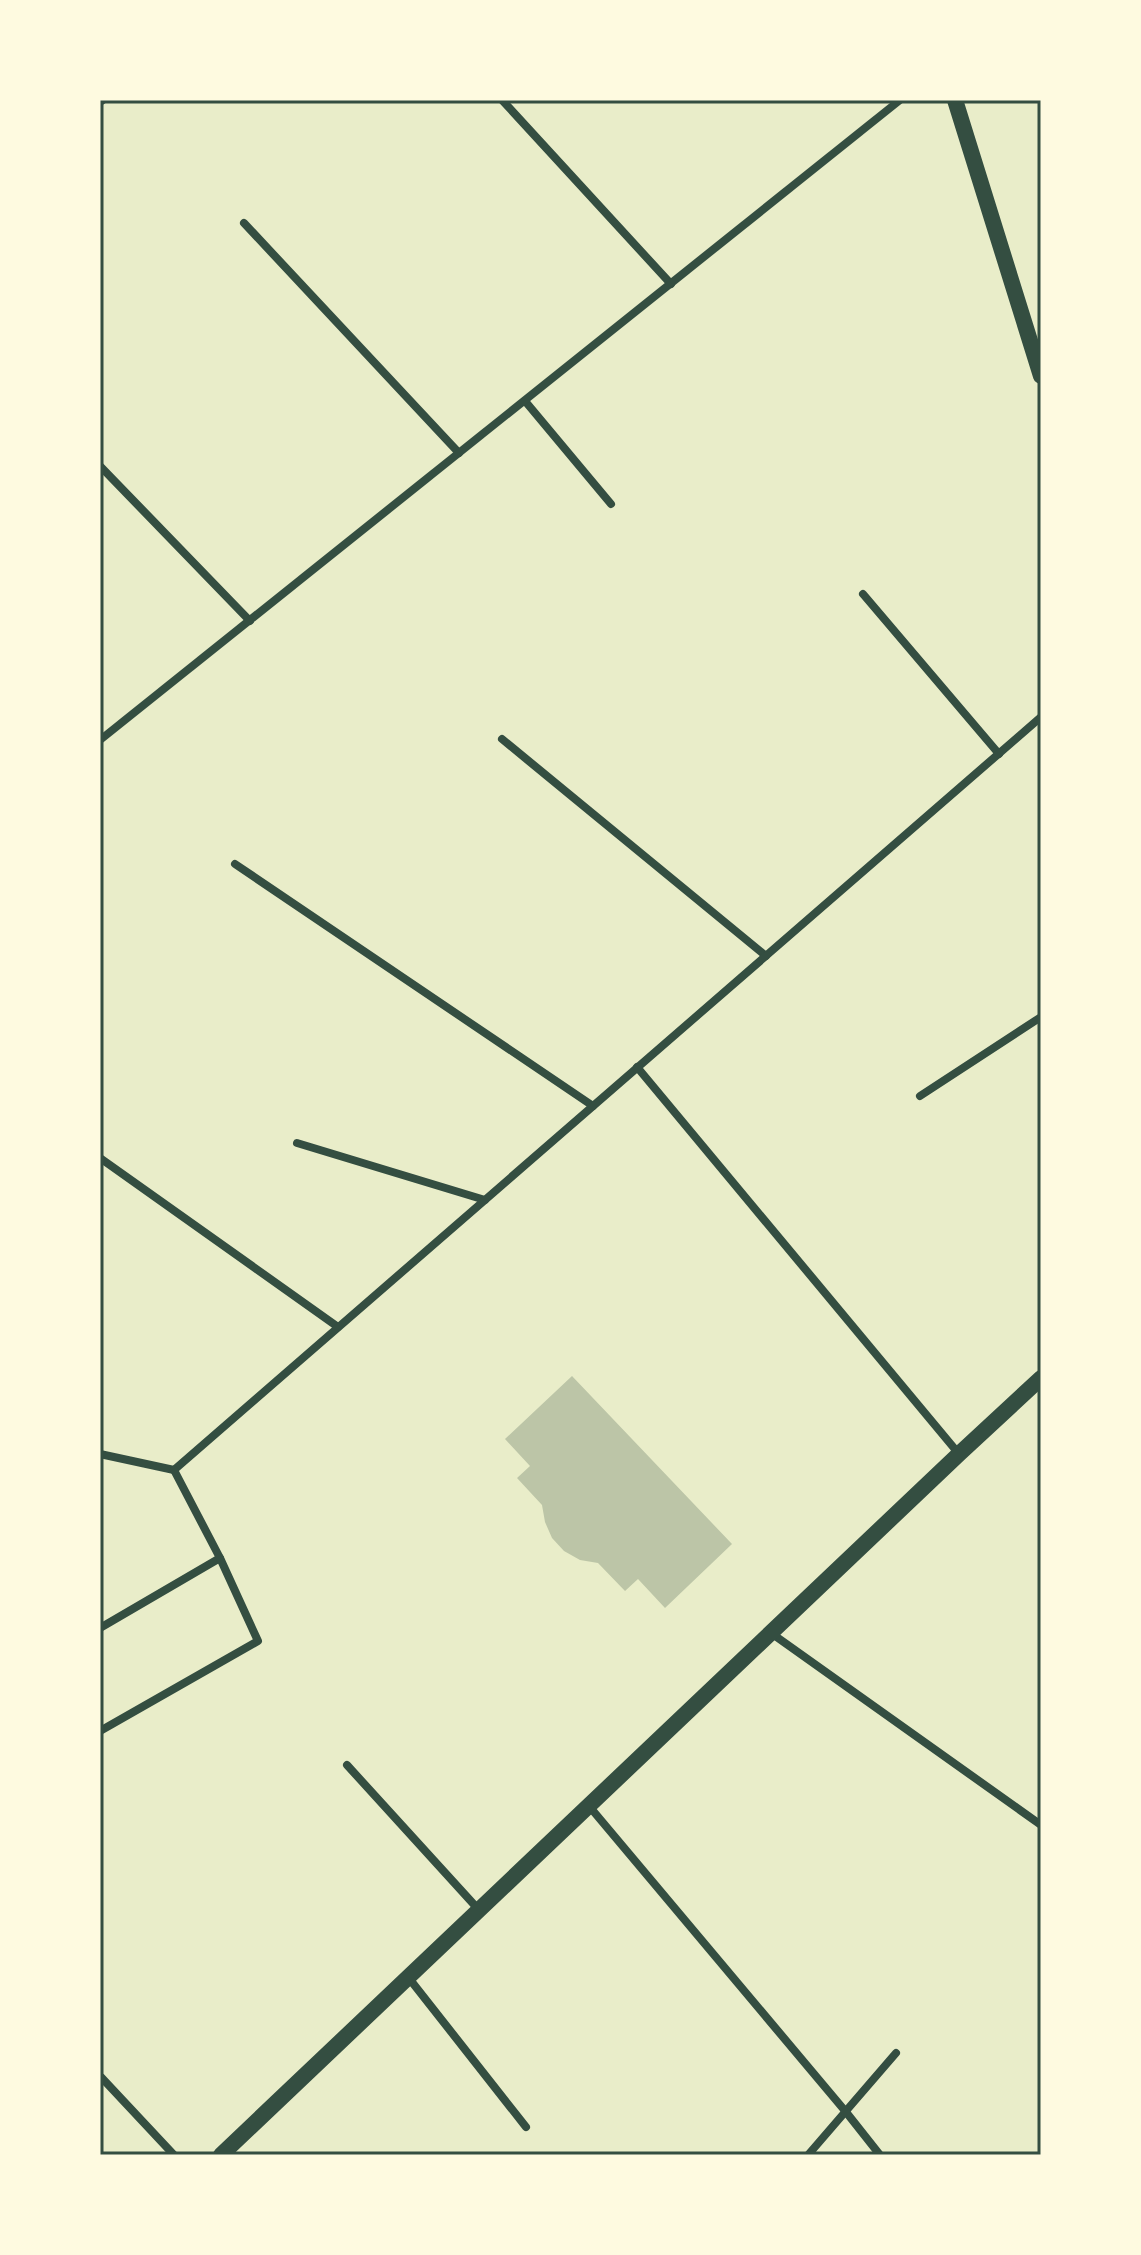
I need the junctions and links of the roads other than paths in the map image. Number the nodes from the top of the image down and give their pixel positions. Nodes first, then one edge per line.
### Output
1 (502, 100) edge
2 (900, 100) edge
3 (955, 100) edge
4 (244, 223) dead end
5 (671, 284) junction
6 (1041, 376) edge
7 (525, 401) junction
8 (459, 453) junction
9 (100, 466) edge
10 (611, 504) dead end
11 (863, 594) dead end
12 (250, 621) junction
13 (1041, 717) edge
14 (502, 739) dead end
15 (100, 740) edge
16 (999, 754) junction
17 (235, 864) dead end
18 (766, 956) junction
19 (1041, 1017) edge
20 (637, 1067) junction
21 (920, 1096) dead end
22 (593, 1106) junction
23 (297, 1143) dead end
24 (100, 1158) edge
25 (485, 1200) junction
26 (338, 1327) junction
27 (1041, 1378) edge
28 (100, 1454) edge
29 (959, 1454) junction
30 (174, 1470) junction
31 (220, 1558) junction
32 (100, 1628) edge
33 (770, 1633) junction
34 (100, 1731) edge
35 (347, 1765) dead end
36 (589, 1806) junction
37 (1041, 1825) edge
38 (479, 1910) junction
39 (408, 1977) junction
40 (896, 2053) dead end
41 (101, 2077) edge
42 (846, 2112) junction
43 (526, 2127) dead end
44 (174, 2155) edge
45 (221, 2155) edge
46 (808, 2155) edge
47 (880, 2155) edge

1 - 5 street
2 - 5 street
3 - 6 main road
4 - 8 street
5 - 7 street
7 - 8 street
7 - 10 street
8 - 12 street
9 - 12 street
11 - 16 street
12 - 15 street
13 - 16 street
14 - 18 street
16 - 18 street
17 - 22 street
18 - 20 street
19 - 21 street
20 - 22 street
20 - 29 street
22 - 25 street
23 - 25 street
24 - 26 street
25 - 26 street
26 - 30 street
27 - 29 main road
28 - 30 street
29 - 33 main road
30 - 31 street
31 - 32 street
31 - 34 street
33 - 36 main road
33 - 37 street
35 - 38 street
36 - 38 main road
36 - 42 street
38 - 39 main road
39 - 43 street
39 - 45 main road
40 - 42 street
41 - 44 street
42 - 46 street
42 - 47 street

